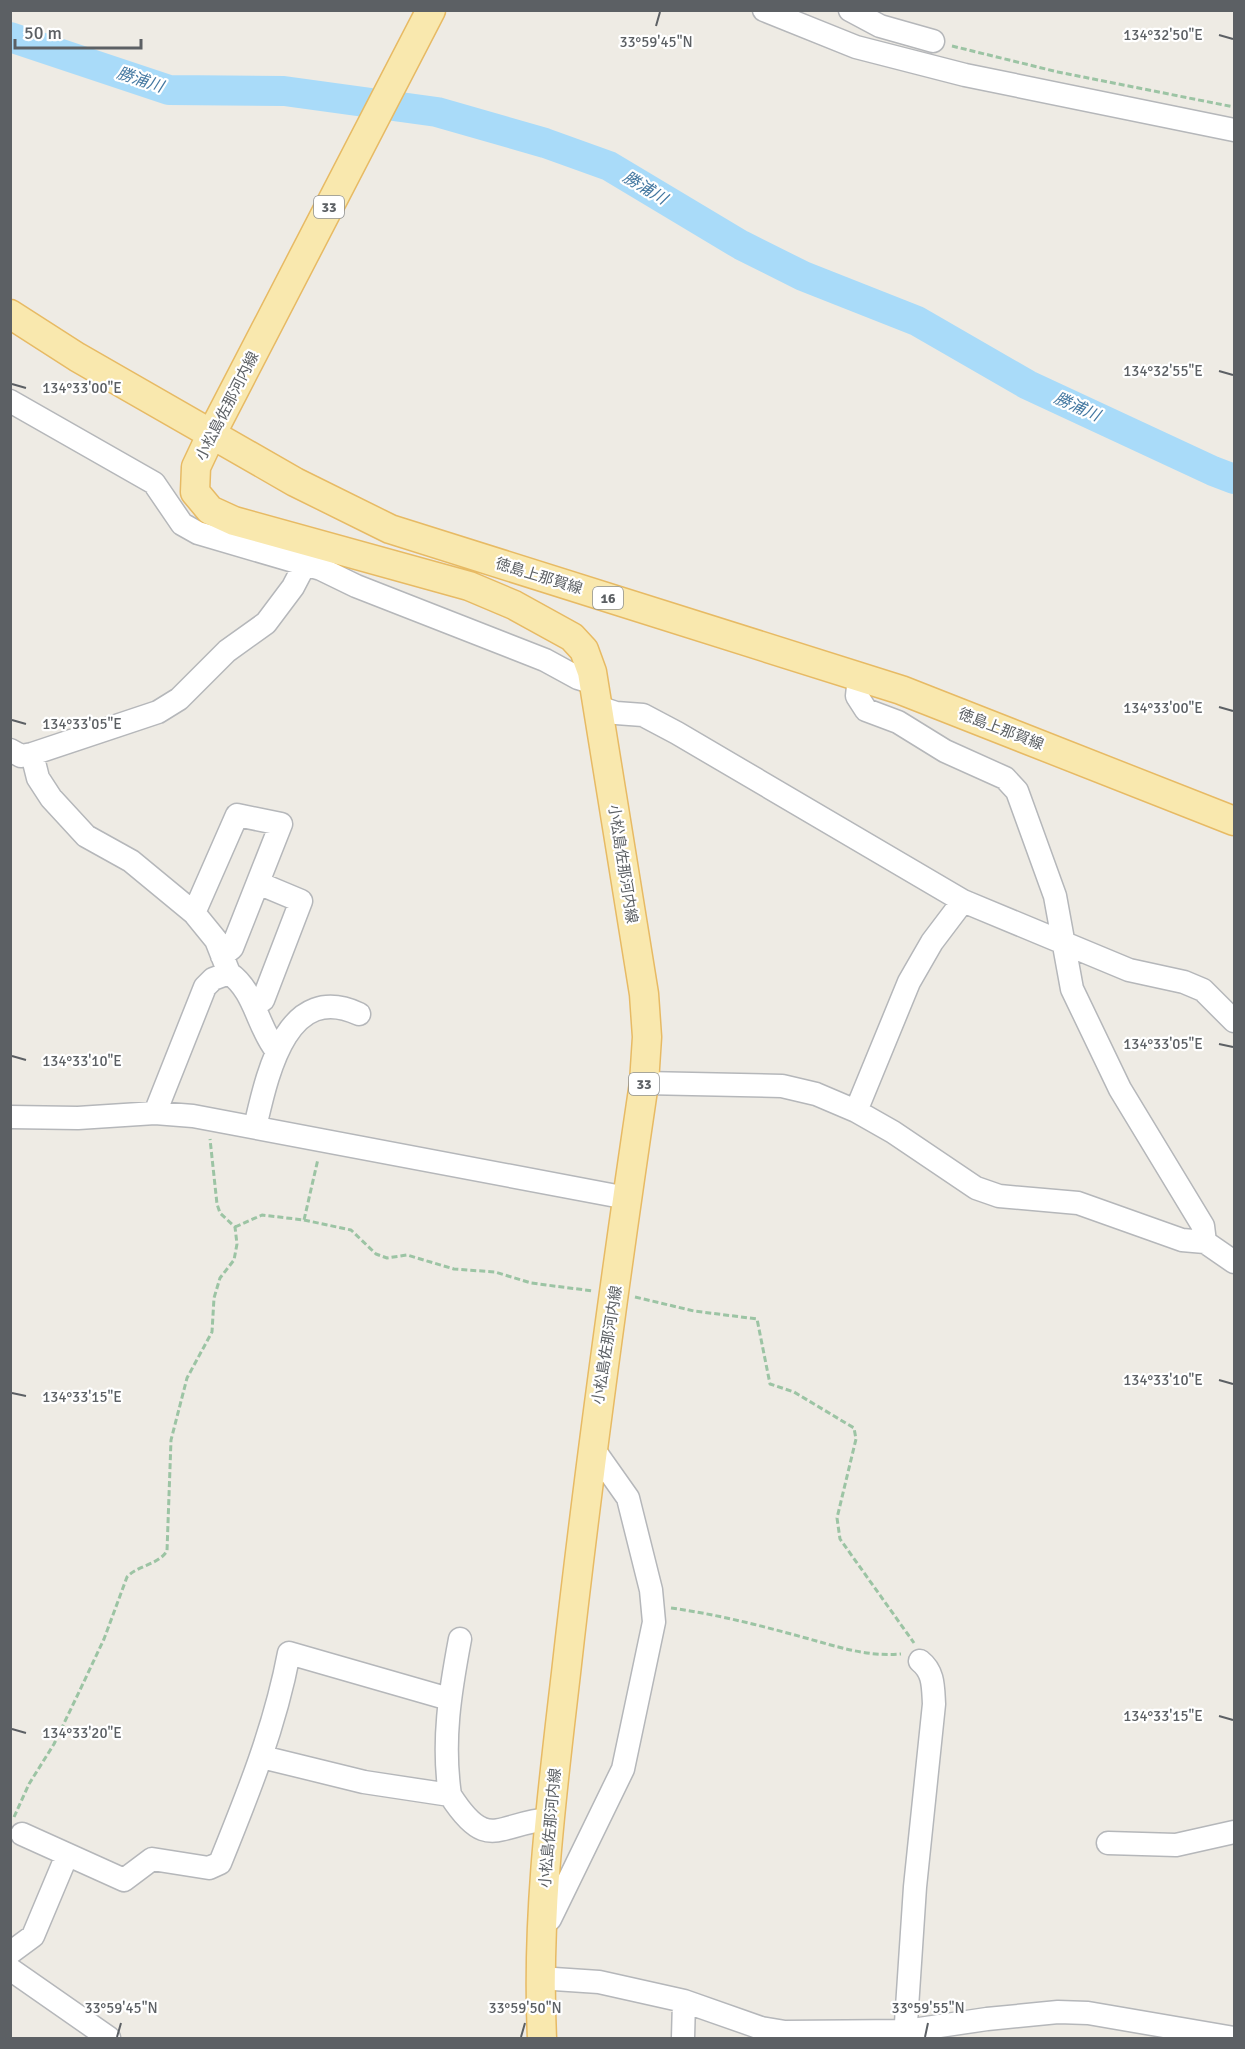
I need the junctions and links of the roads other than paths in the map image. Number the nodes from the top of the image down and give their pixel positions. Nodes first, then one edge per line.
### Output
1 (432, 10) edge
2 (764, 10) edge
3 (804, 10) edge
4 (850, 10) edge
5 (933, 41) road end
6 (914, 61) junction
7 (1234, 130) edge
8 (10, 314) edge
9 (10, 400) edge
10 (212, 434) junction
11 (305, 564) junction
12 (858, 677) junction
13 (596, 695) junction
14 (21, 752) edge
15 (1234, 821) edge
16 (258, 883) junction
17 (963, 901) junction
18 (194, 913) junction
19 (1063, 944) junction
20 (226, 964) junction
21 (254, 1005) junction
22 (359, 1014) dead end
23 (1234, 1021) edge
24 (276, 1050) junction
25 (644, 1083) junction
26 (856, 1111) junction
27 (155, 1113) junction
28 (10, 1117) edge
29 (255, 1127) junction
30 (627, 1198) junction
31 (1205, 1242) junction
32 (1234, 1262) edge
33 (592, 1447) junction
34 (460, 1639) dead end
35 (920, 1660) road end
36 (449, 1699) junction
37 (262, 1757) junction
38 (450, 1795) junction
39 (550, 1819) junction
40 (16, 1829) edge
41 (1234, 1832) edge
42 (1108, 1843) dead end
43 (67, 1855) junction
44 (542, 1926) junction
45 (10, 1953) edge
46 (10, 1969) edge
47 (539, 1978) junction
48 (684, 2001) junction
49 (906, 2035) edge
50 (109, 2038) edge
51 (542, 2038) edge
52 (683, 2038) edge
53 (1234, 2038) edge

1 - 10 main road, 小松島佐那河内線 / 33
2 - 6 street
3 - 6 street
4 - 5 street
6 - 7 street
8 - 10 main road, 徳島上那賀線 / 16
9 - 11 street
10 - 12 main road, 徳島上那賀線 / 16
10 - 13 main road, 小松島佐那河内線 / 33
11 - 13 street
11 - 14 street
12 - 15 main road, 徳島上那賀線 / 16
12 - 19 street
13 - 17 street
13 - 25 main road, 小松島佐那河内線 / 33
14 - 18 street
16 - 18 street
16 - 20 street
16 - 21 street
17 - 19 street
17 - 26 street
18 - 20 street
19 - 23 street
19 - 31 street
20 - 21 street
20 - 27 street
21 - 24 street
22 - 24 street
24 - 29 street
25 - 26 street
25 - 30 main road, 小松島佐那河内線 / 33
26 - 31 street
27 - 28 street
27 - 29 street
29 - 30 street
30 - 33 main road, 小松島佐那河内線 / 33
31 - 32 street
33 - 39 main road, 小松島佐那河内線 / 33
33 - 44 street
34 - 36 street
35 - 49 street
36 - 37 street
36 - 38 street
37 - 38 street
37 - 43 street
38 - 39 street
39 - 44 main road, 小松島佐那河内線 / 33
40 - 43 street
41 - 42 street
43 - 45 street
44 - 47 main road, 小松島佐那河内線 / 33
46 - 50 street
47 - 48 street
47 - 51 main road, 小松島佐那河内線 / 33
48 - 49 street
48 - 52 street
49 - 53 street

